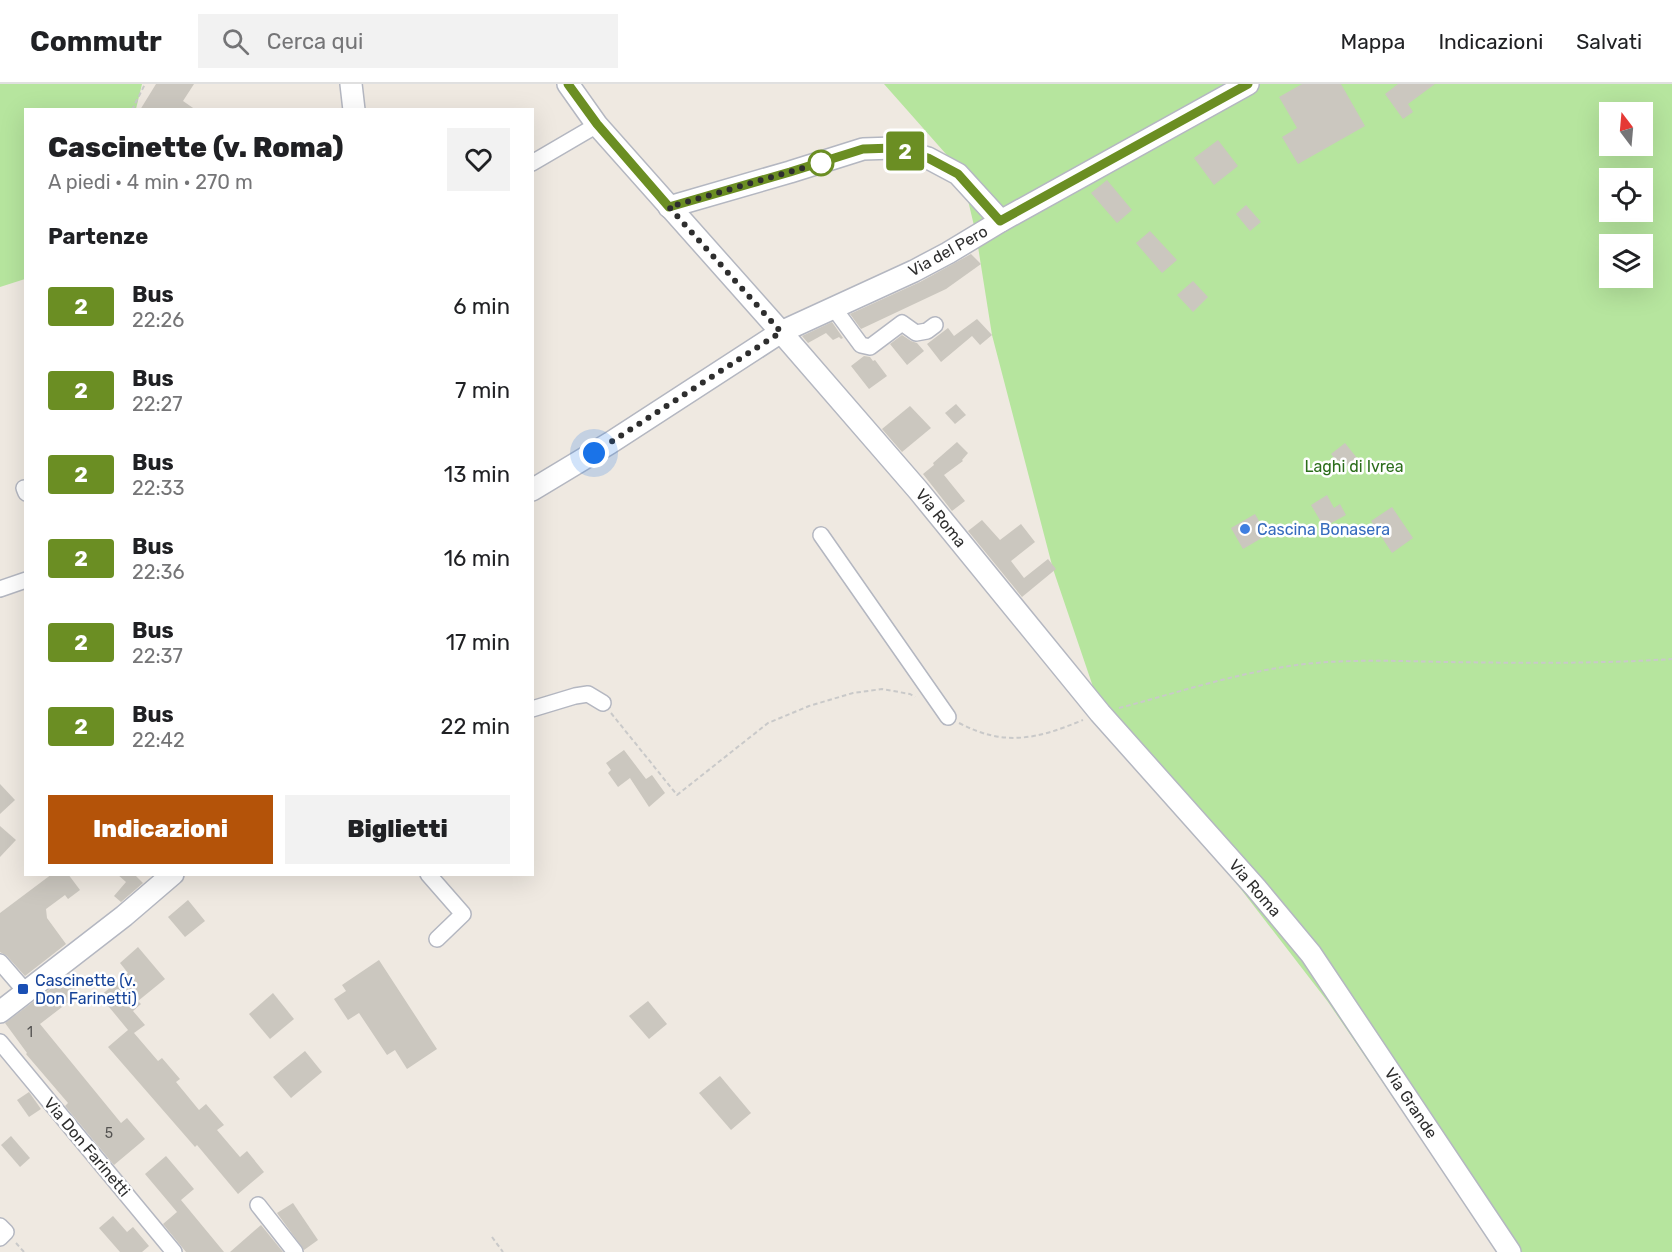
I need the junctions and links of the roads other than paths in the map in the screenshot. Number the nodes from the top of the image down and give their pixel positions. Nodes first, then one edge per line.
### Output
1 (351, 84) edge
2 (568, 84) edge
3 (1248, 84) edge
4 (354, 108) edge
5 (597, 124) junction
6 (534, 162) edge
7 (669, 207) junction
8 (1000, 221) junction
9 (833, 307) junction
10 (935, 325) dead end
11 (781, 332) junction
12 (534, 489) edge
13 (821, 535) dead end
14 (24, 581) edge
15 (0, 589) edge
16 (603, 703) road end
17 (534, 708) edge
18 (948, 717) road end
19 (171, 876) edge
20 (430, 876) edge
21 (437, 939) dead end
22 (1311, 954) joint
23 (0, 962) edge
24 (26, 992) junction
25 (0, 1012) edge
26 (0, 1042) edge
27 (258, 1205) dead end
28 (0, 1226) edge
29 (0, 1238) edge
30 (174, 1252) edge
31 (295, 1252) edge
32 (1510, 1252) edge

1 - 4 street
2 - 5 street, Via Roma
3 - 8 street, Via del Pero
5 - 6 street
5 - 7 street, Via Roma
7 - 8 street
7 - 11 street, Via Roma
8 - 9 street, Via del Pero
9 - 10 street
9 - 11 street, Via del Pero
11 - 12 street, Via del Pero
11 - 22 street, Via Roma
13 - 18 street
14 - 15 street
16 - 17 street
19 - 24 street
20 - 21 street
22 - 32 street, Via Grande
23 - 24 street
24 - 25 street
26 - 30 street, Via Don Farinetti
27 - 31 street
28 - 29 street

